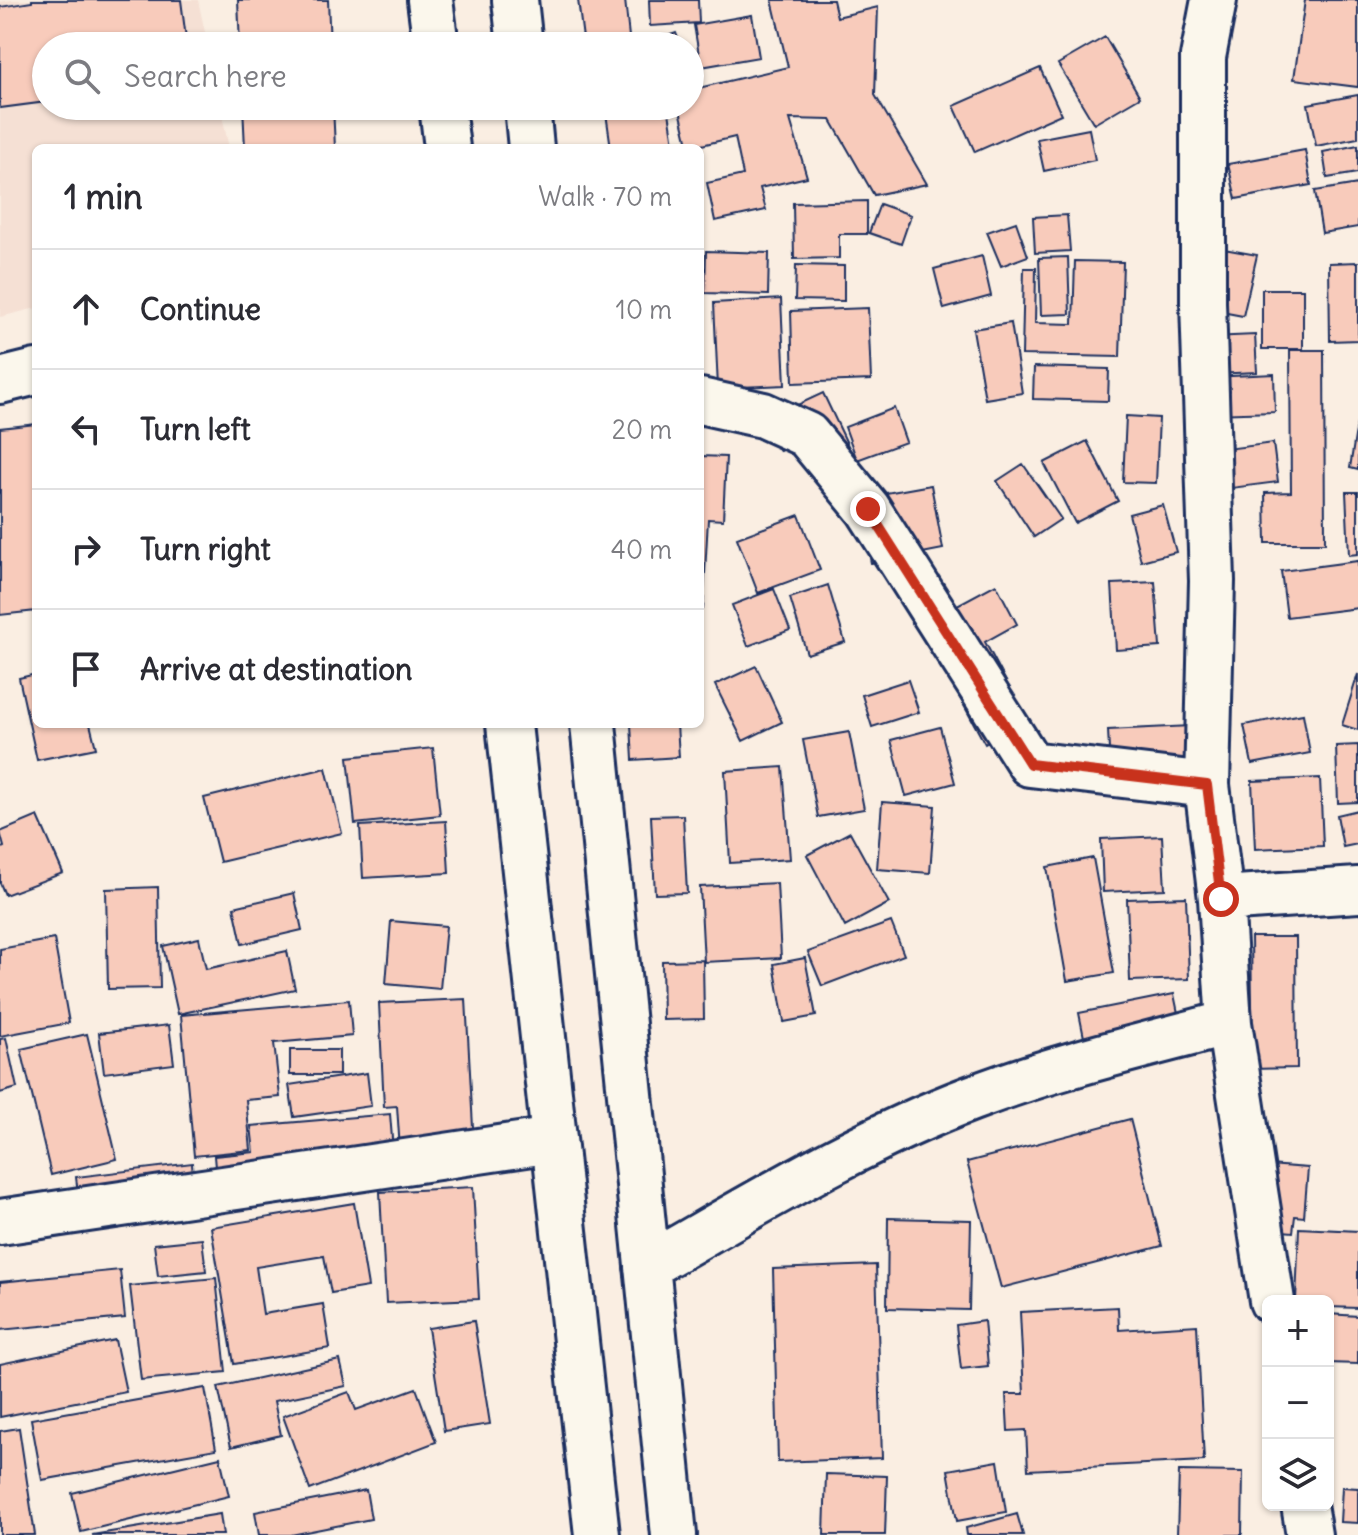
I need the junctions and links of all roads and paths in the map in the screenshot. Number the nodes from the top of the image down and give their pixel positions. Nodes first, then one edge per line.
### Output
1 (430, 0) edge
2 (515, 0) edge
3 (1214, 0) edge
4 (434, 32) edge
5 (518, 32) edge
6 (444, 120) edge
7 (528, 120) edge
8 (447, 144) edge
9 (531, 144) edge
10 (32, 373) edge
11 (0, 381) edge
12 (704, 402) edge
13 (509, 728) edge
14 (593, 728) edge
15 (1207, 785) junction
16 (1358, 890) edge
17 (1221, 899) junction
18 (1229, 1023) junction
19 (553, 1140) junction
20 (0, 1222) edge
21 (647, 1266) junction
22 (1271, 1295) edge
23 (1305, 1511) edge
24 (597, 1535) edge
25 (674, 1535) edge
26 (1309, 1535) edge

1 - 4 street
2 - 5 street
3 - 15 street
6 - 8 street
7 - 9 street
10 - 11 street
12 - 15 street
13 - 19 street
14 - 21 street
15 - 17 street
16 - 17 street
17 - 18 street
18 - 21 street
18 - 22 street
19 - 20 street
19 - 24 street
21 - 25 street
23 - 26 street

